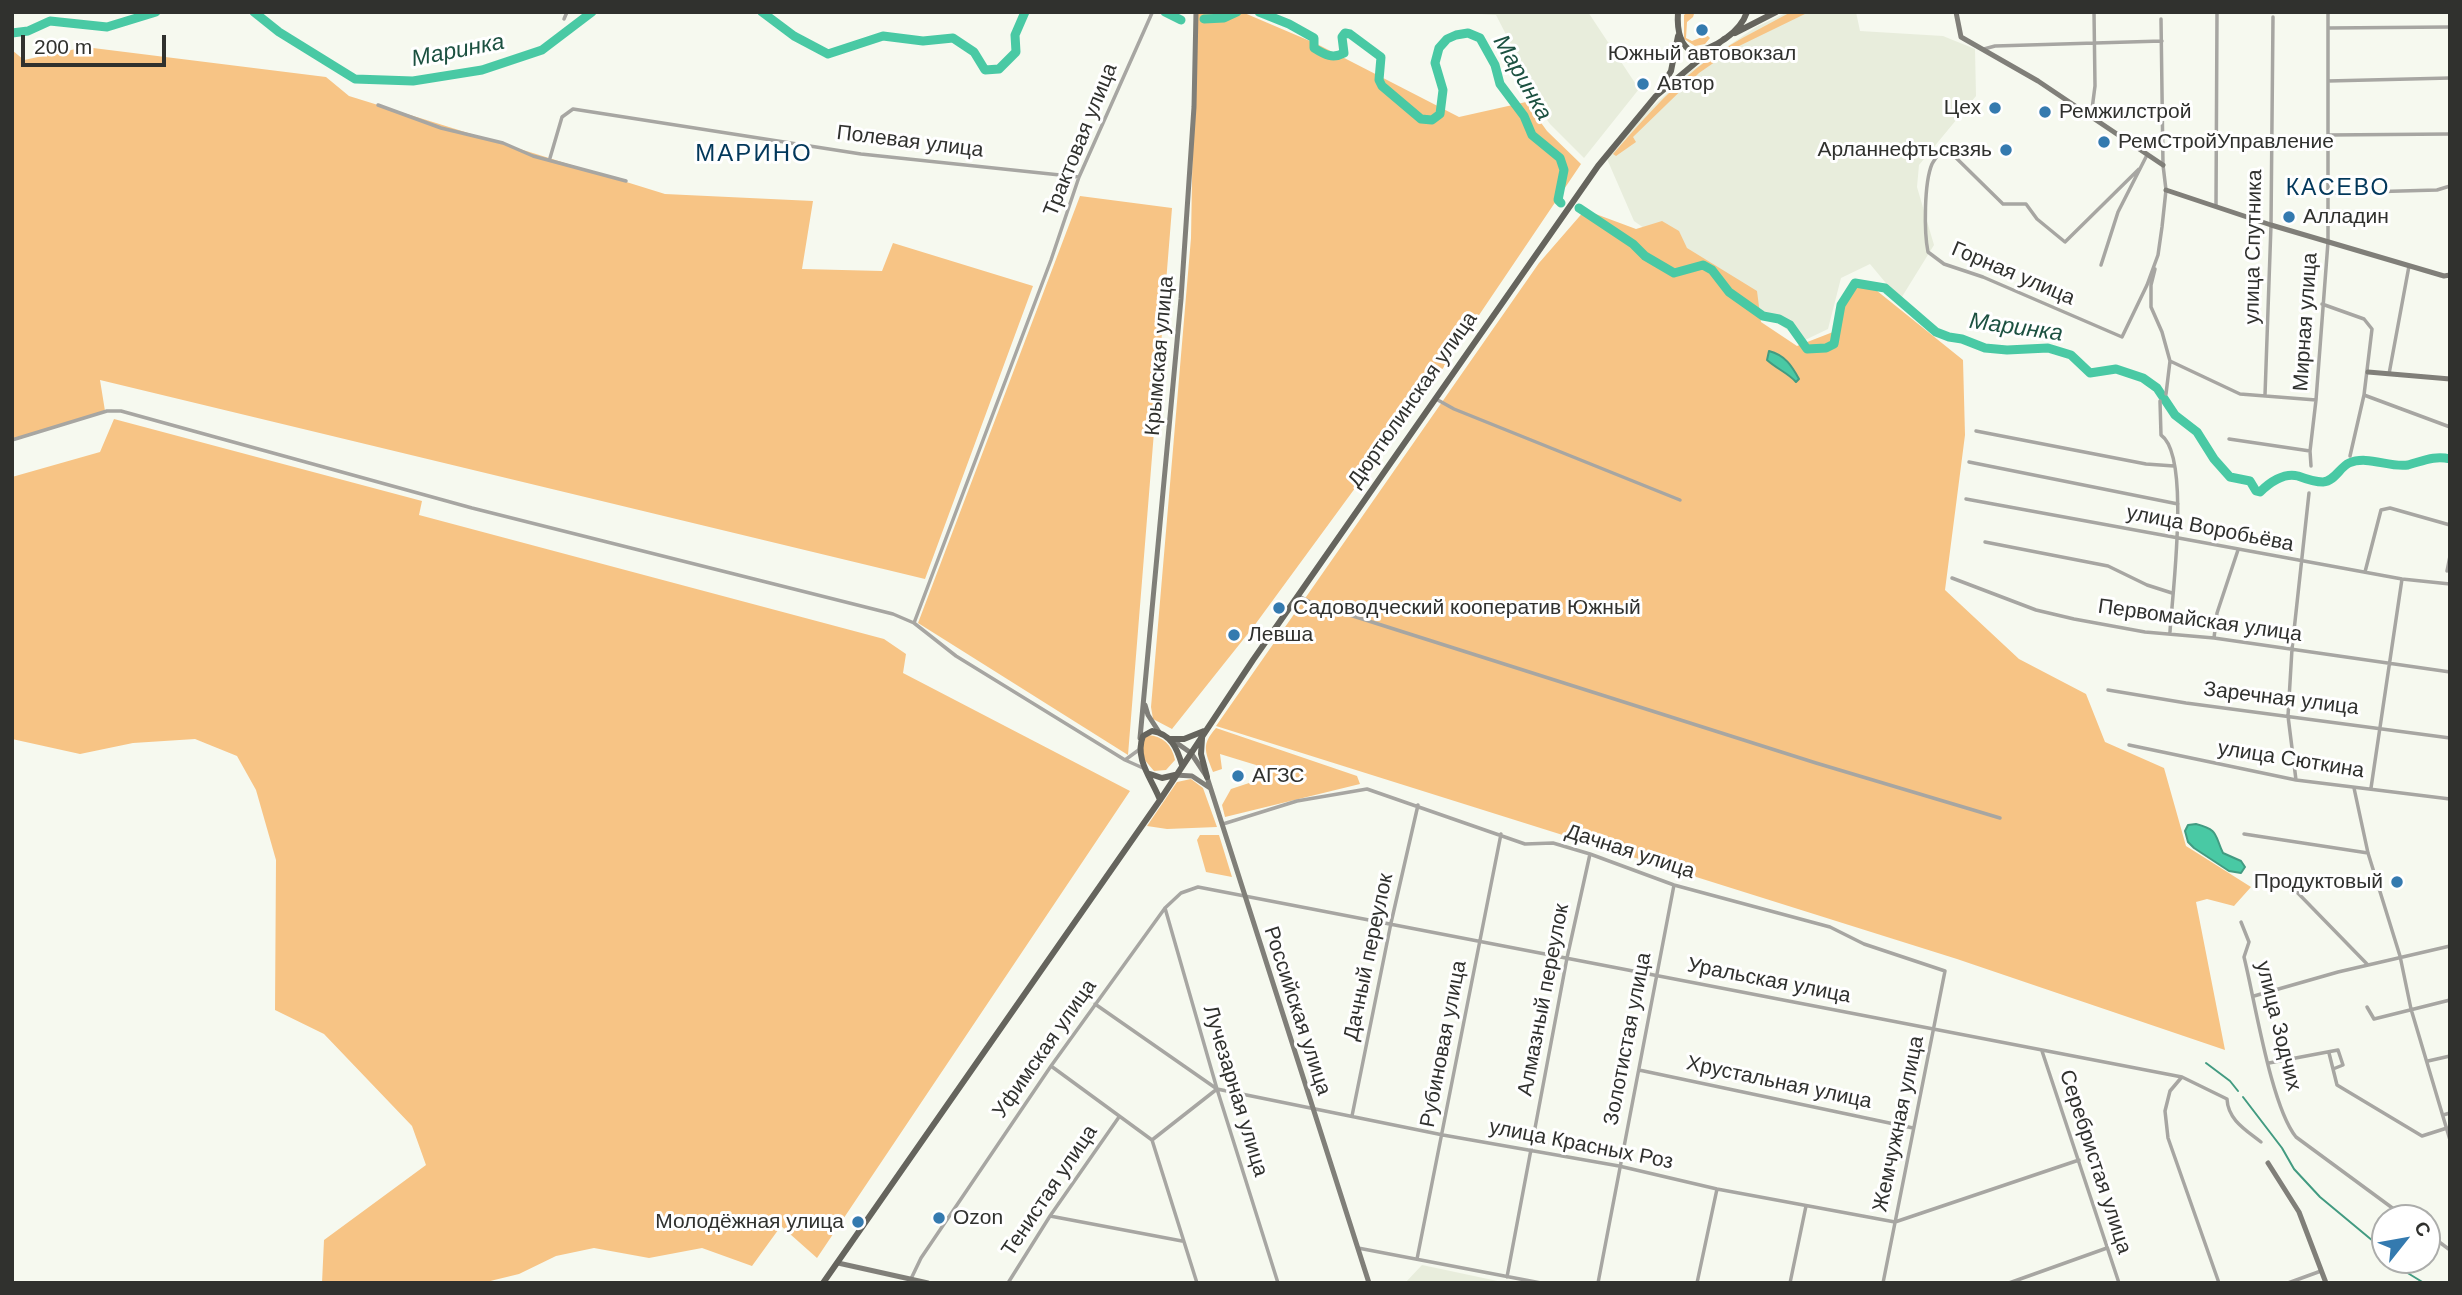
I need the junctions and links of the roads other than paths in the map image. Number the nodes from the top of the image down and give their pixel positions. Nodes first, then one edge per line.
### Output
1 (567, 12) edge
2 (1196, 12) edge
3 (1747, 12) edge
4 (1776, 12) edge
5 (1956, 12) edge
6 (2094, 12) edge
7 (2217, 12) edge
8 (2329, 12) edge
9 (1152, 13) edge
10 (1677, 14) edge
11 (2273, 17) dead end
12 (564, 19) dead end
13 (2161, 19) dead end
14 (1678, 27) junction
15 (2450, 27) edge
16 (2328, 28) junction
17 (1726, 38) junction
18 (2162, 41) junction
19 (2094, 43) junction
20 (1982, 50) junction
21 (2450, 78) edge
22 (2328, 81) junction
23 (1656, 96) junction
24 (378, 105) dead end
25 (2091, 117) junction
26 (2450, 134) edge
27 (2328, 135) junction
28 (2147, 155) junction
29 (550, 158) junction
30 (2163, 165) junction
31 (2139, 169) junction
32 (1079, 177) junction
33 (626, 181) dead end
34 (2450, 186) edge
35 (2166, 190) junction
36 (2329, 193) junction
37 (2216, 207) junction
38 (2271, 225) junction
39 (2328, 242) junction
40 (2158, 255) junction
41 (2101, 265) dead end
42 (2409, 266) junction
43 (2450, 275) edge
44 (2322, 304) junction
45 (2170, 361) junction
46 (2368, 372) junction
47 (2389, 374) junction
48 (2450, 379) edge
49 (2166, 394) dead end
50 (2265, 395) junction
51 (2364, 395) junction
52 (1436, 399) junction
53 (2316, 400) junction
54 (2160, 401) dead end
55 (2450, 427) edge
56 (1976, 431) dead end
57 (2229, 439) dead end
58 (12, 440) edge
59 (2310, 451) junction
60 (2350, 456) dead end
61 (1969, 462) dead end
62 (2174, 466) junction
63 (2311, 466) dead end
64 (2309, 493) dead end
65 (1966, 499) dead end
66 (1680, 500) dead end
67 (2178, 504) junction
68 (2450, 525) edge
69 (2179, 538) junction
70 (1985, 542) dead end
71 (2238, 550) junction
72 (2450, 556) edge
73 (2302, 562) junction
74 (2447, 570) dead end
75 (2365, 572) junction
76 (1952, 578) dead end
77 (2402, 579) junction
78 (2450, 584) edge
79 (2172, 593) junction
80 (1299, 596) junction
81 (914, 623) junction
82 (2170, 633) junction
83 (2214, 638) junction
84 (2292, 649) junction
85 (2388, 664) junction
86 (2450, 672) edge
87 (2108, 690) dead end
88 (1144, 702) junction
89 (2288, 716) junction
90 (2380, 728) junction
91 (1206, 731) junction
92 (1159, 732) junction
93 (1170, 738) junction
94 (2450, 738) edge
95 (2129, 745) dead end
96 (1140, 746) junction
97 (1191, 753) junction
98 (1125, 760) junction
99 (1182, 765) junction
100 (1147, 771) junction
101 (1175, 775) junction
102 (1207, 777) junction
103 (2296, 780) junction
104 (1210, 788) junction
105 (2354, 788) junction
106 (2371, 788) junction
107 (2450, 799) edge
108 (1160, 800) junction
109 (1418, 805) junction
110 (2000, 818) dead end
111 (1222, 824) junction
112 (1501, 834) junction
113 (2244, 834) dead end
114 (1590, 853) junction
115 (2368, 853) junction
116 (1674, 885) junction
117 (2291, 886) dead end
118 (1243, 895) junction
119 (1165, 908) junction
120 (2241, 922) dead end
121 (1391, 923) junction
122 (1479, 941) junction
123 (2450, 946) edge
124 (2400, 956) junction
125 (1567, 958) junction
126 (2367, 964) junction
127 (1945, 971) joint
128 (1656, 975) junction
129 (2254, 996) junction
130 (2450, 1000) edge
131 (1095, 1004) junction
132 (2367, 1007) dead end
133 (2411, 1009) junction
134 (1935, 1030) junction
135 (2042, 1051) junction
136 (2329, 1052) junction
137 (2450, 1056) edge
138 (2428, 1061) junction
139 (2269, 1063) junction
140 (1051, 1066) junction
141 (2333, 1069) junction
142 (1639, 1070) junction
143 (2182, 1077) junction
144 (1217, 1089) junction
145 (1311, 1107) junction
146 (2450, 1113) edge
147 (2443, 1115) junction
148 (1352, 1116) junction
149 (1119, 1117) junction
150 (1913, 1128) junction
151 (2447, 1128) junction
152 (1443, 1135) junction
153 (2450, 1139) edge
154 (1152, 1140) junction
155 (2261, 1142) dead end
156 (1532, 1151) junction
157 (2079, 1160) junction
158 (2268, 1163) dead end
159 (1619, 1166) junction
160 (1717, 1189) junction
161 (2387, 1204) edge
162 (1806, 1206) junction
163 (1050, 1216) junction
164 (1895, 1222) junction
165 (1182, 1241) junction
166 (1358, 1248) junction
167 (2107, 1248) junction
168 (1417, 1259) junction
169 (838, 1263) junction
170 (2321, 1271) junction
171 (1507, 1277) junction
172 (910, 1281) edge
173 (823, 1283) edge
174 (928, 1283) edge
175 (1008, 1283) edge
176 (1197, 1283) edge
177 (1278, 1283) edge
178 (1369, 1283) edge
179 (1541, 1283) edge
180 (1598, 1283) edge
181 (1697, 1283) edge
182 (1790, 1283) edge
183 (1883, 1283) edge
184 (2009, 1283) edge
185 (2119, 1283) edge
186 (2219, 1283) edge
187 (2287, 1283) edge
188 (2326, 1283) edge

1 - 12 street
2 - 88 main road, Крымская улица
3 - 17 main road
4 - 17 main road
5 - 20 main road
6 - 19 street
7 - 37 street
8 - 16 street, Мирная улица
9 - 32 street, Трактовая улица
10 - 14 main road
11 - 38 street, улица Спутника
13 - 18 street
14 - 17 main road
14 - 23 main road
15 - 16 street
16 - 22 street, Мирная улица
17 - 23 main road
18 - 19 street
18 - 30 street
19 - 20 street
19 - 25 street
20 - 25 main road
21 - 22 street
22 - 27 street, Мирная улица
23 - 52 main road, Дюртюлинская улица
24 - 29 street
25 - 28 main road
26 - 27 street
27 - 36 street, Мирная улица
28 - 30 main road
28 - 31 street
29 - 32 street, Полевая улица
29 - 33 street
30 - 35 street
31 - 40 street, Горная улица
31 - 41 street
32 - 81 street, Трактовая улица
34 - 36 street
35 - 37 main road
35 - 40 street
36 - 39 street, Мирная улица
37 - 38 main road
38 - 39 main road
38 - 50 street, улица Спутника
39 - 42 main road
39 - 44 street, Мирная улица
40 - 45 street
42 - 43 main road
42 - 47 street
44 - 46 street
44 - 53 street, Мирная улица
45 - 49 street
45 - 50 street
46 - 47 main road
46 - 51 street
47 - 48 main road
50 - 53 street
51 - 55 street
51 - 60 street
52 - 66 street
52 - 80 main road, Дюртюлинская улица
53 - 59 street, Мирная улица
54 - 62 street
56 - 62 street
57 - 59 street
58 - 81 street
59 - 63 street, Мирная улица
61 - 67 street
62 - 67 street
64 - 73 street
65 - 69 street, улица Воробьёва
67 - 69 street
68 - 75 street
69 - 71 street, улица Воробьёва
69 - 79 street
70 - 79 street
71 - 73 street, улица Воробьёва
71 - 83 street
72 - 74 street
73 - 75 street, улица Воробьёва
73 - 84 street
75 - 77 street, улица Воробьёва
76 - 82 street, Первомайская улица
77 - 78 street, улица Воробьёва
77 - 85 street
79 - 82 street
80 - 91 main road, Дюртюлинская улица
80 - 110 street
81 - 98 street
82 - 83 street, Первомайская улица
83 - 84 street, Первомайская улица
84 - 85 street, Первомайская улица
84 - 89 street
85 - 86 street, Первомайская улица
85 - 90 street
87 - 89 street, Заречная улица
88 - 92 main road
88 - 96 main road, Крымская улица
89 - 90 street, Заречная улица
89 - 103 street
90 - 94 street, Заречная улица
90 - 106 street
91 - 93 main road
91 - 97 main road, Дюртюлинская улица
91 - 102 main road
92 - 93 main road
92 - 96 main road
93 - 97 main road
93 - 99 main road
95 - 103 street, улица Сюткина
96 - 98 street
96 - 100 main road
97 - 99 main road, Дюртюлинская улица
97 - 102 main road, Российская улица
98 - 100 street
99 - 101 main road
100 - 101 main road
100 - 108 main road
101 - 104 main road
101 - 108 main road
102 - 104 main road, Российская улица
103 - 105 street, улица Сюткина
104 - 111 main road, Российская улица
105 - 106 street, улица Сюткина
105 - 115 street
106 - 107 street, улица Сюткина
108 - 169 main road
109 - 111 street, Дачная улица
109 - 112 street, Дачная улица
109 - 121 street, Дачный переулок
111 - 118 main road, Российская улица
112 - 114 street, Дачная улица
112 - 122 street, Рубиновая улица
113 - 115 street
114 - 116 street, Дачная улица
114 - 125 street, Алмазный переулок
115 - 124 street
116 - 127 street, Дачная улица
116 - 128 street, Золотистая улица
117 - 126 street
118 - 119 street, Уфимская улица
118 - 121 street, Уральская улица
118 - 145 main road, Российская улица
119 - 131 street, Уфимская улица
119 - 144 street, Лучезарная улица
120 - 129 street, улица Зодчих
121 - 122 street, Уральская улица
121 - 148 street, Дачный переулок
122 - 125 street, Уральская улица
122 - 152 street, Рубиновая улица
123 - 124 street
124 - 126 street
124 - 133 street
125 - 128 street, Уральская улица
125 - 156 street, Алмазный переулок
126 - 129 street
127 - 134 street, Жемчужная улица
128 - 134 street, Уральская улица
128 - 142 street, Золотистая улица
129 - 139 street, улица Зодчих
130 - 133 street
131 - 140 street, Уфимская улица
131 - 144 street, улица Красных Роз
132 - 133 street
133 - 138 street
134 - 135 street, Уральская улица
134 - 150 street, Жемчужная улица
135 - 143 street, Уральская улица
135 - 157 street, Серебристая улица
136 - 139 street
136 - 141 street
136 - 141 street
137 - 138 street
138 - 147 street
139 - 161 street, улица Зодчих
140 - 149 street
140 - 172 street, Уфимская улица
141 - 151 street
142 - 150 street, Хрустальная улица
142 - 159 street, Золотистая улица
143 - 155 street, Уральская улица
143 - 186 street
144 - 145 street, улица Красных Роз
144 - 154 street
144 - 177 street, Лучезарная улица
145 - 148 street, улица Красных Роз
145 - 166 main road, Российская улица
146 - 147 street
147 - 151 street
148 - 152 street, улица Красных Роз
149 - 154 street
149 - 163 street, Тенистая улица
150 - 164 street, Жемчужная улица
151 - 153 street
152 - 156 street, улица Красных Роз
152 - 168 street, Рубиновая улица
154 - 165 street
156 - 159 street, улица Красных Роз
156 - 171 street, Алмазный переулок
157 - 164 street, улица Красных Роз
157 - 167 street, Серебристая улица
158 - 170 main road
159 - 160 street, улица Красных Роз
159 - 180 street, Золотистая улица
160 - 162 street, улица Красных Роз
160 - 181 street
162 - 164 street, улица Красных Роз
162 - 182 street
163 - 165 street
163 - 175 street, Тенистая улица
164 - 183 street, Жемчужная улица
165 - 176 street
166 - 168 street
166 - 178 main road, Российская улица
167 - 184 street
167 - 185 street, Серебристая улица
168 - 171 street
169 - 172 main road
169 - 173 main road
170 - 187 street
170 - 188 main road
171 - 179 street
172 - 174 main road

